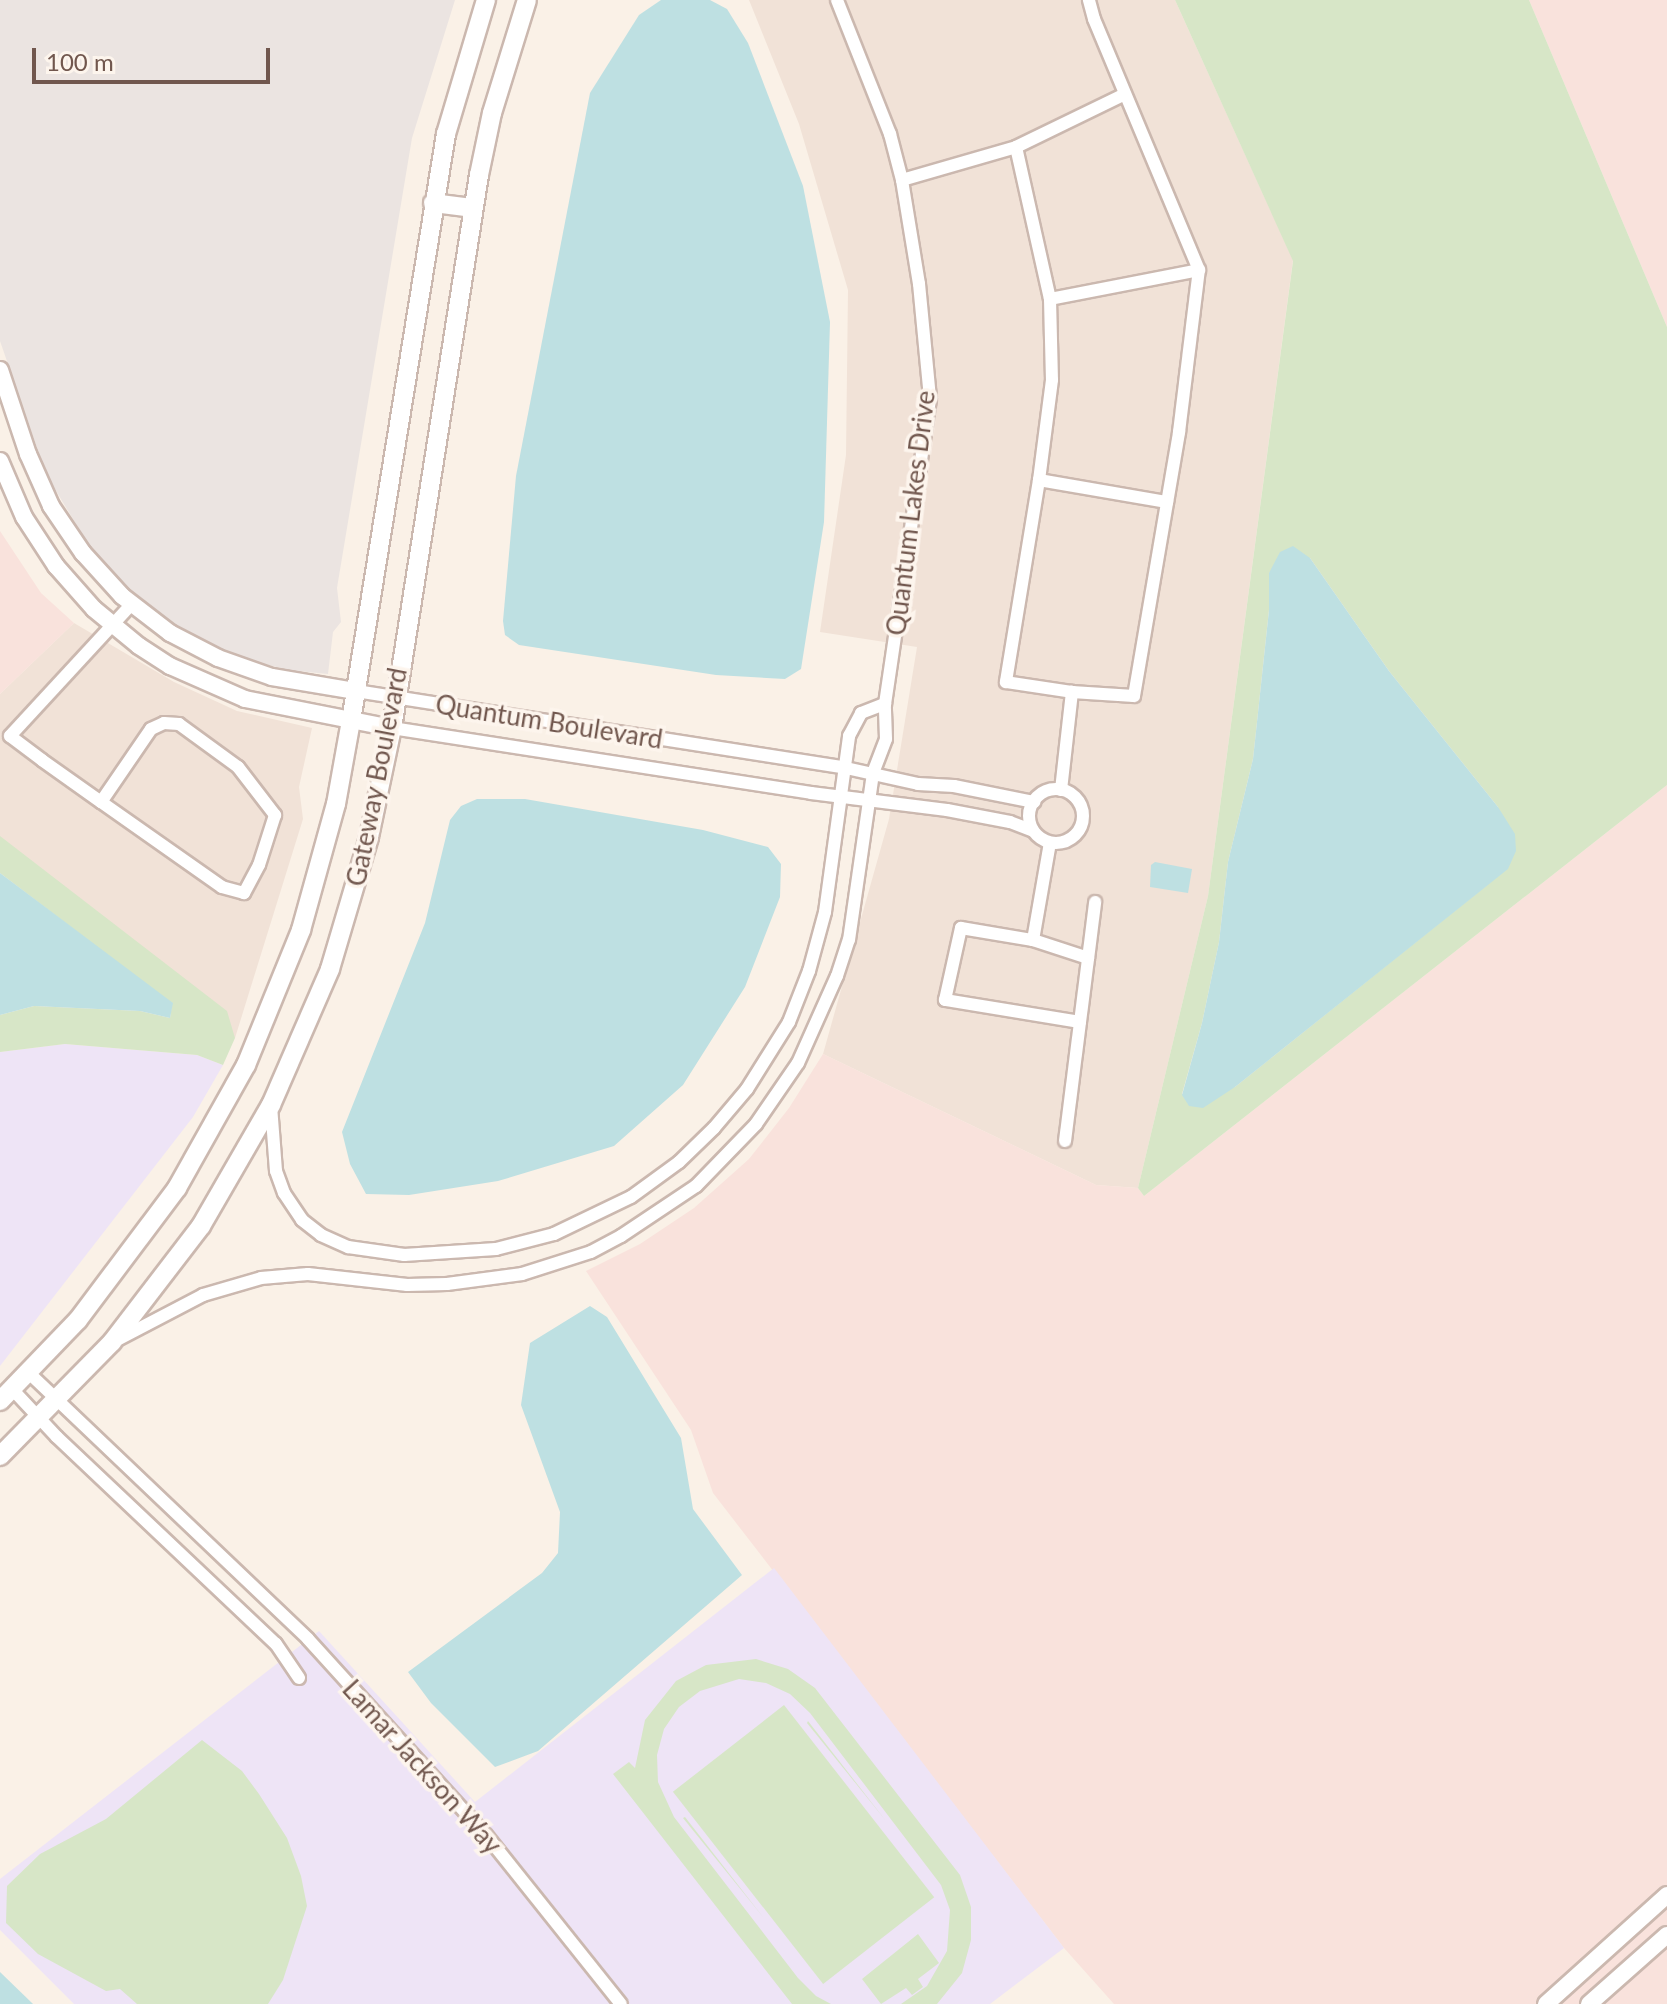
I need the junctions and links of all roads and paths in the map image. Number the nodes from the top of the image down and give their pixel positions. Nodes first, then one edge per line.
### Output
1 (486, 0) edge
2 (527, 0) edge
3 (837, 0) edge
4 (1089, 0) edge
5 (1125, 94) junction
6 (1016, 147) junction
7 (902, 180) junction
8 (433, 203) junction
9 (473, 208) junction
10 (1199, 270) junction
11 (1050, 299) junction
12 (0, 370) edge
13 (0, 461) edge
14 (1039, 480) junction
15 (1167, 502) junction
16 (132, 604) junction
17 (113, 626) junction
18 (356, 691) junction
19 (1072, 692) junction
20 (396, 696) junction
21 (885, 704) junction
22 (351, 721) junction
23 (392, 728) junction
24 (846, 768) junction
25 (873, 773) junction
26 (1061, 790) junction
27 (987, 793) junction
28 (843, 797) junction
29 (101, 802) junction
30 (870, 802) junction
31 (1034, 802) junction
32 (980, 817) junction
33 (1033, 831) junction
34 (1050, 843) junction
35 (1095, 902) dead end
36 (1033, 940) junction
37 (1088, 958) junction
38 (1080, 1022) junction
39 (271, 1105) junction
40 (1065, 1141) dead end
41 (112, 1342) junction
42 (29, 1373) junction
43 (6, 1396) edge
44 (58, 1400) junction
45 (40, 1419) junction
46 (0, 1456) edge
47 (207, 1545) junction
48 (189, 1565) junction
49 (299, 1678) dead end
50 (1667, 1895) edge
51 (1667, 1935) edge
52 (621, 2004) edge
53 (1546, 2004) edge
54 (1589, 2004) edge

1 - 8 main road, Gateway Boulevard
2 - 9 main road, Gateway Boulevard
3 - 7 street, Quantum Lakes Drive
4 - 5 street
5 - 6 street
5 - 10 street
6 - 7 street
6 - 11 street
7 - 21 street, Quantum Lakes Drive
8 - 9 main road
8 - 18 main road, Gateway Boulevard
9 - 20 main road, Gateway Boulevard
10 - 11 street
10 - 15 street
11 - 14 street
12 - 16 street, Quantum Boulevard
13 - 17 street, Quantum Boulevard
14 - 15 street
14 - 19 street
15 - 19 street
16 - 17 street
16 - 18 street, Quantum Boulevard
17 - 22 street, Quantum Boulevard
17 - 29 street
18 - 20 street, Quantum Boulevard
18 - 22 main road, Gateway Boulevard
19 - 26 street
20 - 23 main road, Gateway Boulevard
20 - 24 street, Quantum Boulevard
21 - 24 street
21 - 25 street, Quantum Lakes Drive
22 - 23 street, Quantum Boulevard
22 - 42 main road, Gateway Boulevard
23 - 28 street, Quantum Boulevard
23 - 39 main road, Gateway Boulevard
24 - 25 street, Quantum Boulevard
24 - 28 street
25 - 27 street
25 - 30 street, Quantum Lakes Drive
26 - 31 street
26 - 34 street
27 - 31 street
27 - 32 street
28 - 30 street, Quantum Boulevard
28 - 39 street
29 - 29 street
30 - 32 street
30 - 41 street, Quantum Lakes Drive
31 - 33 street
32 - 33 street
33 - 34 street
34 - 36 street
35 - 37 street
36 - 37 street
36 - 38 street
37 - 38 street
38 - 40 street
39 - 41 main road, Gateway Boulevard
41 - 44 main road, Gateway Boulevard
42 - 43 main road, Gateway Boulevard
42 - 44 street, Lamar Jackson Way
43 - 45 street
44 - 45 main road, Gateway Boulevard
44 - 47 street, Lamar Jackson Way
45 - 46 main road, Gateway Boulevard
45 - 48 street
47 - 48 street
47 - 52 street, Lamar Jackson Way
48 - 49 street
50 - 53 street
51 - 54 street

